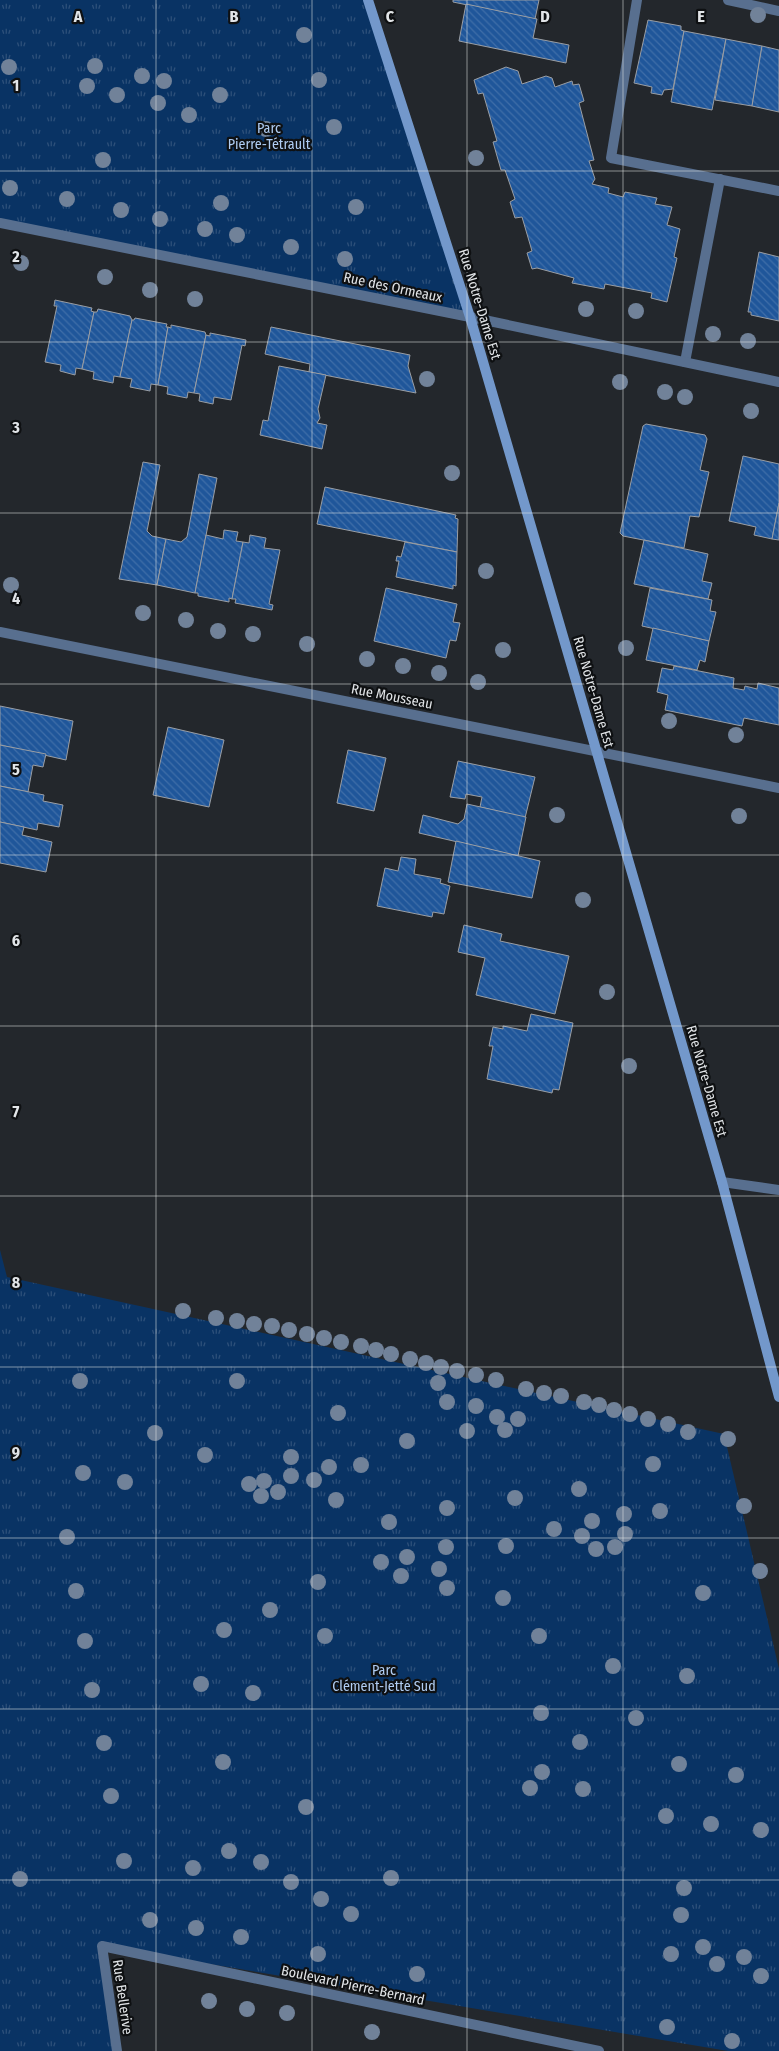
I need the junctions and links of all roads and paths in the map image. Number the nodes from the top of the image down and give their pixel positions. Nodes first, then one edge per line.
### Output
1 (368, 0) edge
2 (636, 0) edge
3 (728, 0) edge
4 (779, 10) edge
5 (720, 179) junction
6 (779, 191) edge
7 (0, 223) edge
8 (470, 316) junction
9 (685, 362) junction
10 (779, 382) edge
11 (0, 632) edge
12 (597, 751) junction
13 (779, 788) edge
14 (722, 1182) junction
15 (779, 1190) edge
16 (779, 1397) edge
17 (102, 1946) joint
18 (117, 2051) edge
19 (598, 2051) edge

1 - 8 main road, Rue Notre-Dame Est
2 - 5 street
3 - 4 street
5 - 6 street
5 - 9 street
7 - 8 street, Rue des Ormeaux
8 - 9 street, Rue des Ormeaux
8 - 12 main road, Rue Notre-Dame Est
9 - 10 street, Rue des Ormeaux
11 - 12 street, Rue Mousseau
12 - 13 street, Rue Mousseau
12 - 14 main road, Rue Notre-Dame Est
14 - 15 street
14 - 16 main road, Rue Notre-Dame Est
17 - 18 street, Rue Bellerive
17 - 19 street, Boulevard Pierre-Bernard

